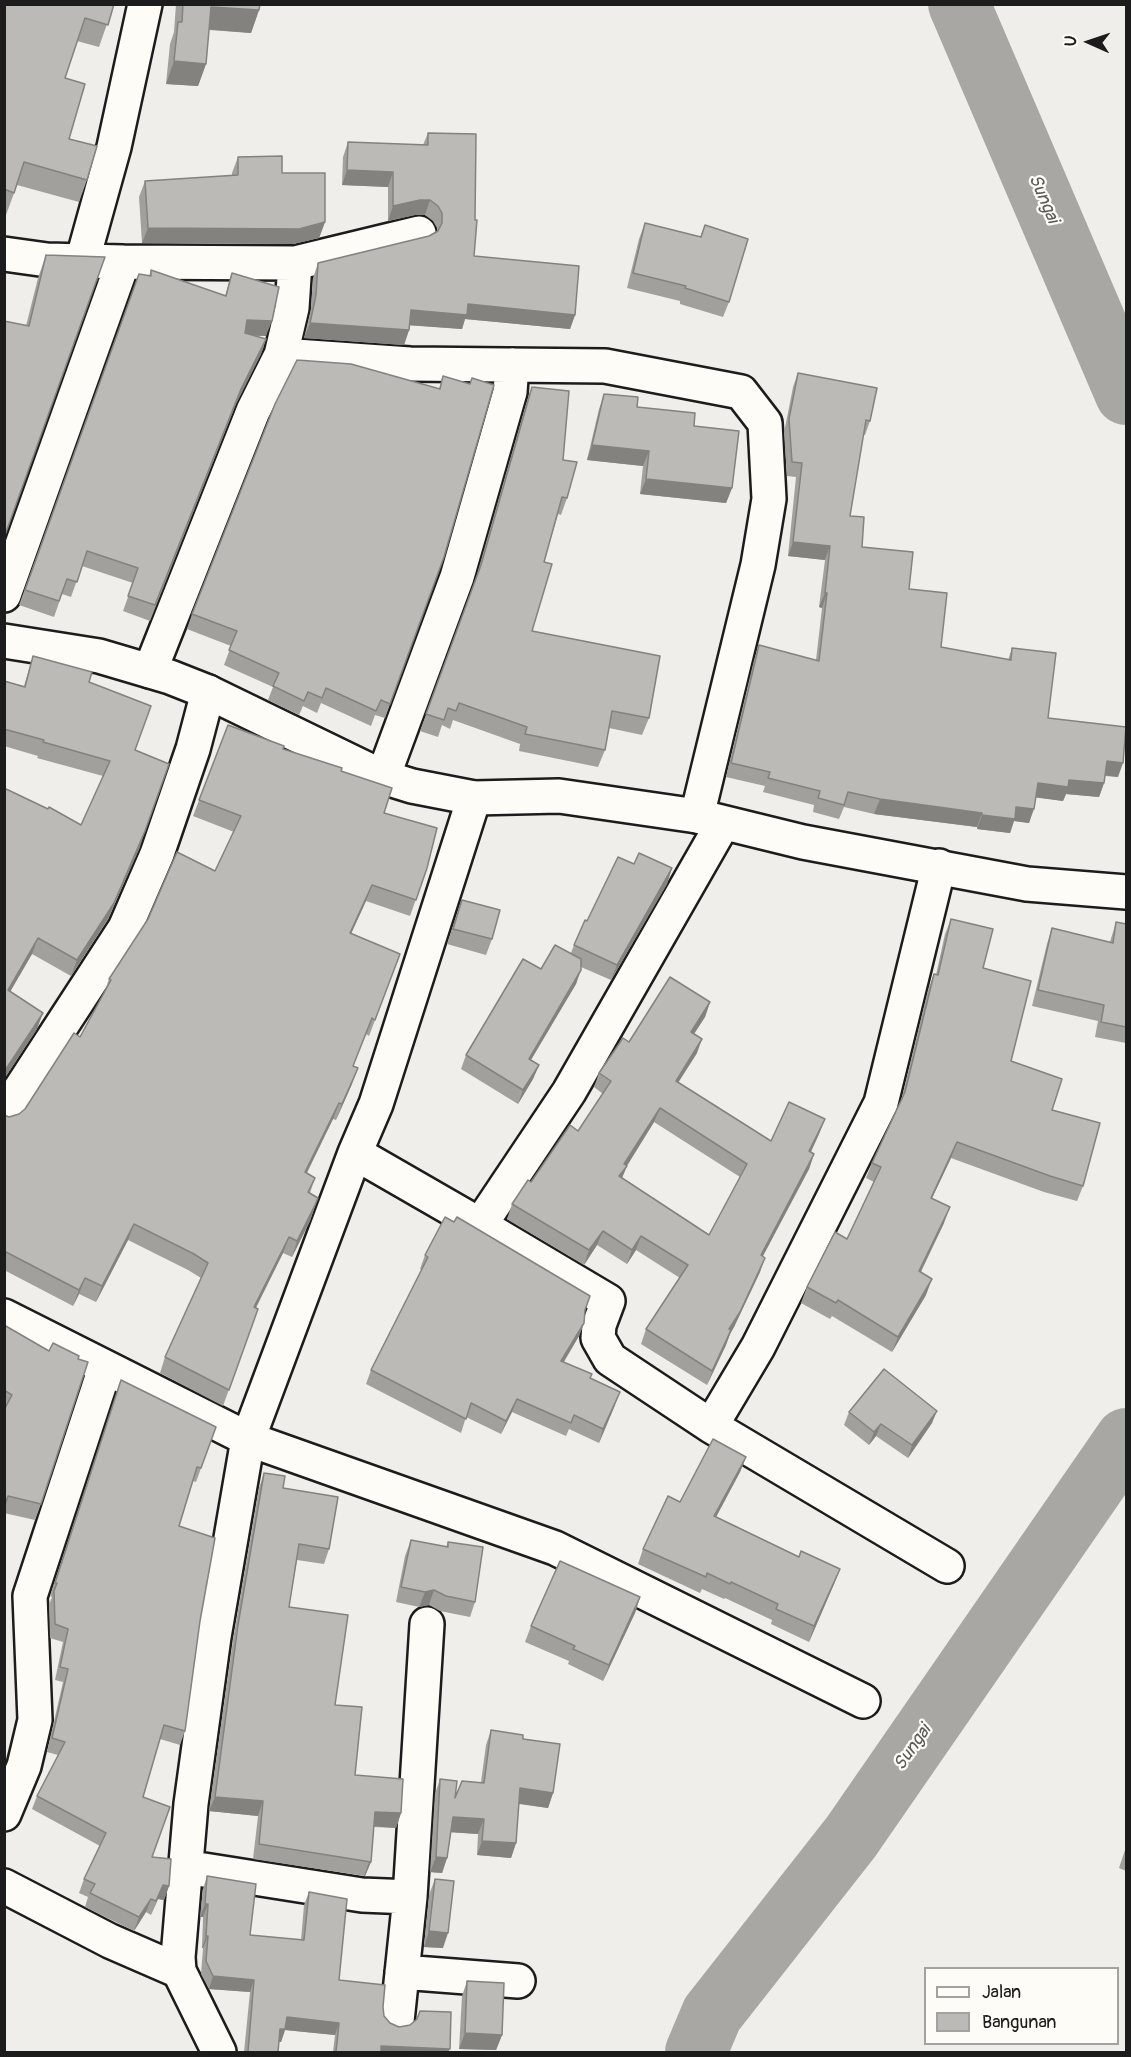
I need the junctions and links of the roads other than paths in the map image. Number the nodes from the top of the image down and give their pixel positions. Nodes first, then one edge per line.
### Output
1 (145, 4) edge
2 (419, 233) dead end
3 (4, 254) edge
4 (82, 262) junction
5 (123, 262) junction
6 (295, 263) junction
7 (281, 355) junction
8 (513, 365) junction
9 (4, 595) edge
10 (6, 645) edge
11 (150, 671) junction
12 (208, 692) junction
13 (383, 777) junction
14 (474, 798) junction
15 (710, 820) junction
16 (939, 866) junction
17 (1126, 892) edge
18 (4, 1114) edge
19 (355, 1153) junction
20 (480, 1225) junction
21 (4, 1316) edge
22 (105, 1368) junction
23 (711, 1426) junction
24 (248, 1439) junction
25 (947, 1566) dead end
26 (427, 1624) dead end
27 (863, 1701) dead end
28 (4, 1814) edge
29 (185, 1867) junction
30 (4, 1886) edge
31 (410, 1897) junction
32 (179, 1971) junction
33 (402, 1972) junction
34 (518, 1981) dead end
35 (397, 2021) dead end
36 (219, 2052) edge

1 - 4 main road
2 - 6 main road
3 - 4 main road
4 - 5 main road
5 - 6 main road
5 - 9 main road
6 - 7 main road
7 - 8 main road
7 - 11 main road
8 - 13 main road
8 - 15 main road
10 - 11 main road
11 - 12 main road
12 - 13 main road
12 - 18 main road
13 - 14 main road
14 - 15 main road
14 - 19 main road
15 - 16 main road
15 - 20 main road
16 - 17 main road
16 - 23 main road
19 - 20 main road
19 - 24 main road
20 - 23 main road
21 - 22 main road
22 - 24 main road
22 - 28 main road
23 - 25 main road
24 - 27 main road
24 - 29 main road
26 - 31 main road
29 - 31 main road
29 - 32 main road
30 - 32 main road
31 - 33 main road
32 - 36 main road
33 - 34 main road
33 - 35 main road

